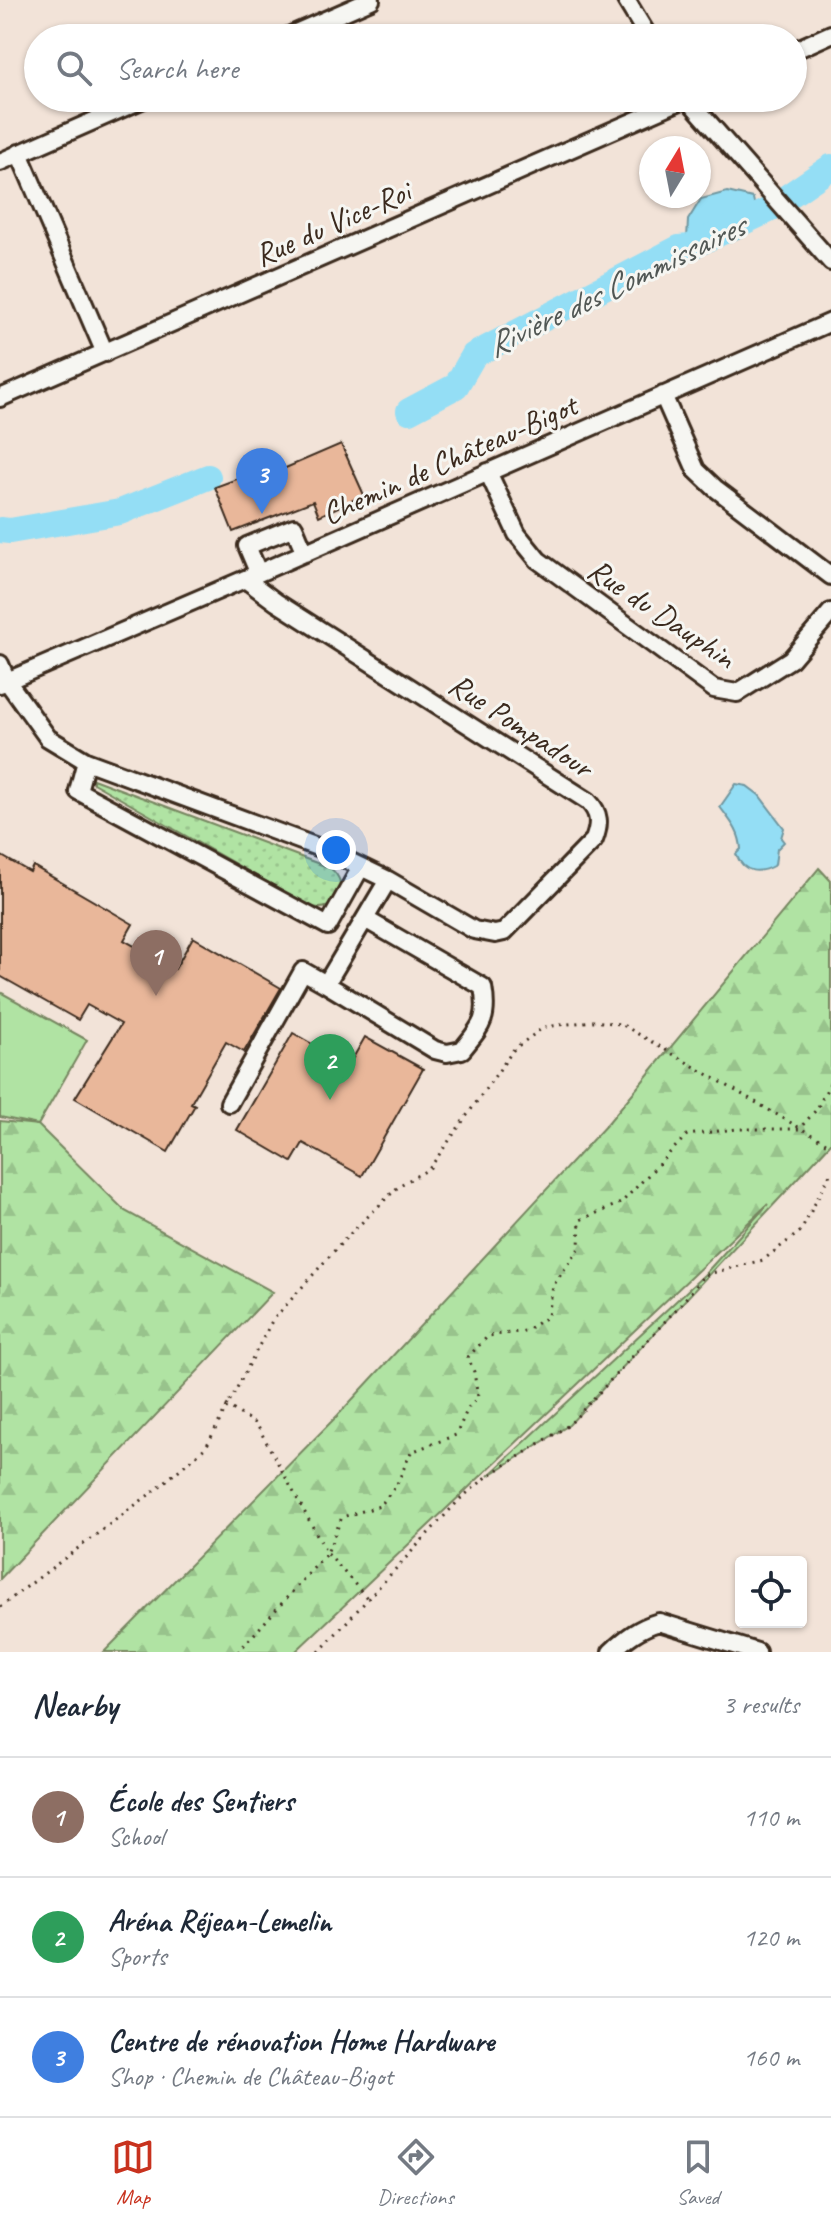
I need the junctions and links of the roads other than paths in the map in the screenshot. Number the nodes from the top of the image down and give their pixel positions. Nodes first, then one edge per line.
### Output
1 (371, 0) edge
2 (626, 0) edge
3 (316, 24) edge
4 (641, 24) edge
5 (831, 34) edge
6 (807, 45) edge
7 (114, 112) edge
8 (655, 112) edge
9 (700, 112) edge
10 (19, 153) junction
11 (0, 162) edge
12 (831, 262) edge
13 (829, 327) edge
14 (105, 353) junction
15 (663, 395) junction
16 (0, 398) edge
17 (488, 472) junction
18 (305, 553) junction
19 (252, 576) junction
20 (831, 576) edge
21 (831, 612) edge
22 (0, 664) edge
23 (4, 682) edge
24 (86, 761) junction
25 (361, 867) junction
26 (388, 880) junction
27 (365, 919) junction
28 (326, 984) junction
29 (229, 1103) dead end
30 (611, 1652) edge
31 (757, 1652) edge

1 - 3 street
2 - 4 street
5 - 6 street
7 - 10 street
8 - 14 street, Rue du Vice-Roi
9 - 12 street
10 - 11 street
10 - 14 street
13 - 15 street, Chemin de Château-Bigot
14 - 16 street, Rue du Vice-Roi
15 - 17 street, Chemin de Château-Bigot
15 - 20 street
17 - 18 street, Chemin de Château-Bigot
17 - 21 street, Rue du Dauphin
18 - 19 street, Chemin de Château-Bigot
18 - 19 street
19 - 23 street, Chemin de Château-Bigot
19 - 26 street, Rue Pompadour
22 - 23 street, Rue Pompadour
23 - 24 street, Rue Pompadour
24 - 25 street, Rue Pompadour
24 - 25 street
25 - 26 street, Rue Pompadour
26 - 27 street
27 - 28 street
27 - 28 street
28 - 29 street
30 - 31 street

